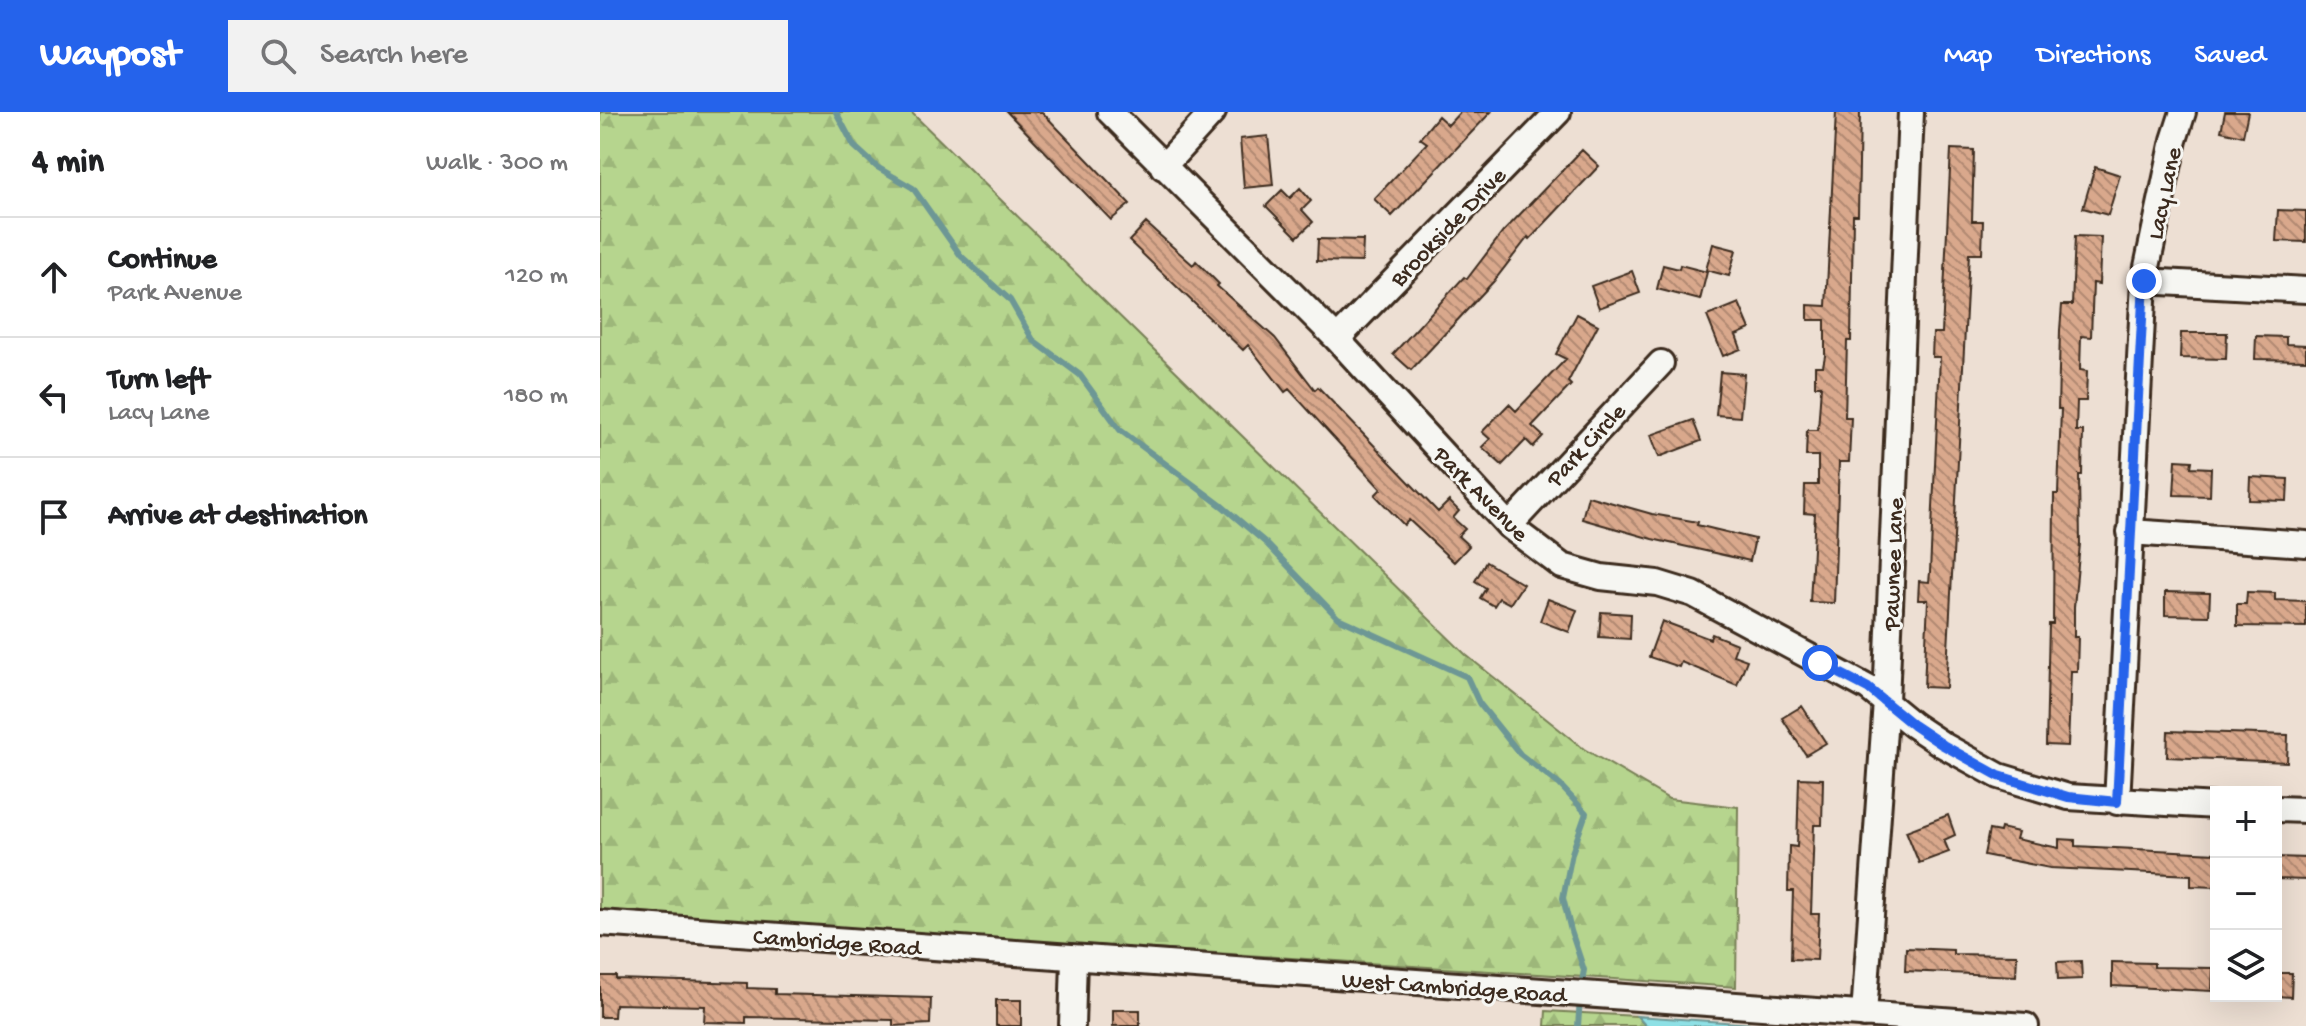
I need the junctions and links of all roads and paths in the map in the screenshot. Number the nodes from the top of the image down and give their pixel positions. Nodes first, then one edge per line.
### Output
1 (1110, 112) edge
2 (1213, 112) edge
3 (1558, 112) edge
4 (1911, 112) edge
5 (2183, 112) edge
6 (1163, 167) junction
7 (2144, 281) junction
8 (2306, 290) edge
9 (1337, 339) junction
10 (1661, 363) dead end
11 (1509, 526) junction
12 (2130, 532) junction
13 (2306, 544) edge
14 (1886, 701) junction
15 (2117, 802) junction
16 (2210, 806) edge
17 (2282, 809) edge
18 (2306, 810) edge
19 (600, 923) edge
20 (1074, 959) junction
21 (1864, 1015) junction
22 (1072, 1026) edge
23 (2026, 1026) edge

1 - 6 street, Park Avenue
2 - 6 street
3 - 9 street, Brookside Drive
4 - 14 street, Pawnee Lane
5 - 7 street, Lacy Lane
6 - 9 street, Park Avenue
7 - 8 street
7 - 12 street, Lacy Lane
9 - 11 street, Park Avenue
10 - 11 street, Park Circle
11 - 14 street, Park Avenue
12 - 13 street
12 - 15 street, Lacy Lane
14 - 15 street, Park Avenue
14 - 21 street, Pawnee Lane
15 - 16 street, Park Avenue
17 - 18 street
19 - 20 street, Cambridge Road
20 - 21 street, West Cambridge Road
20 - 22 street
21 - 23 street, West Cambridge Road

